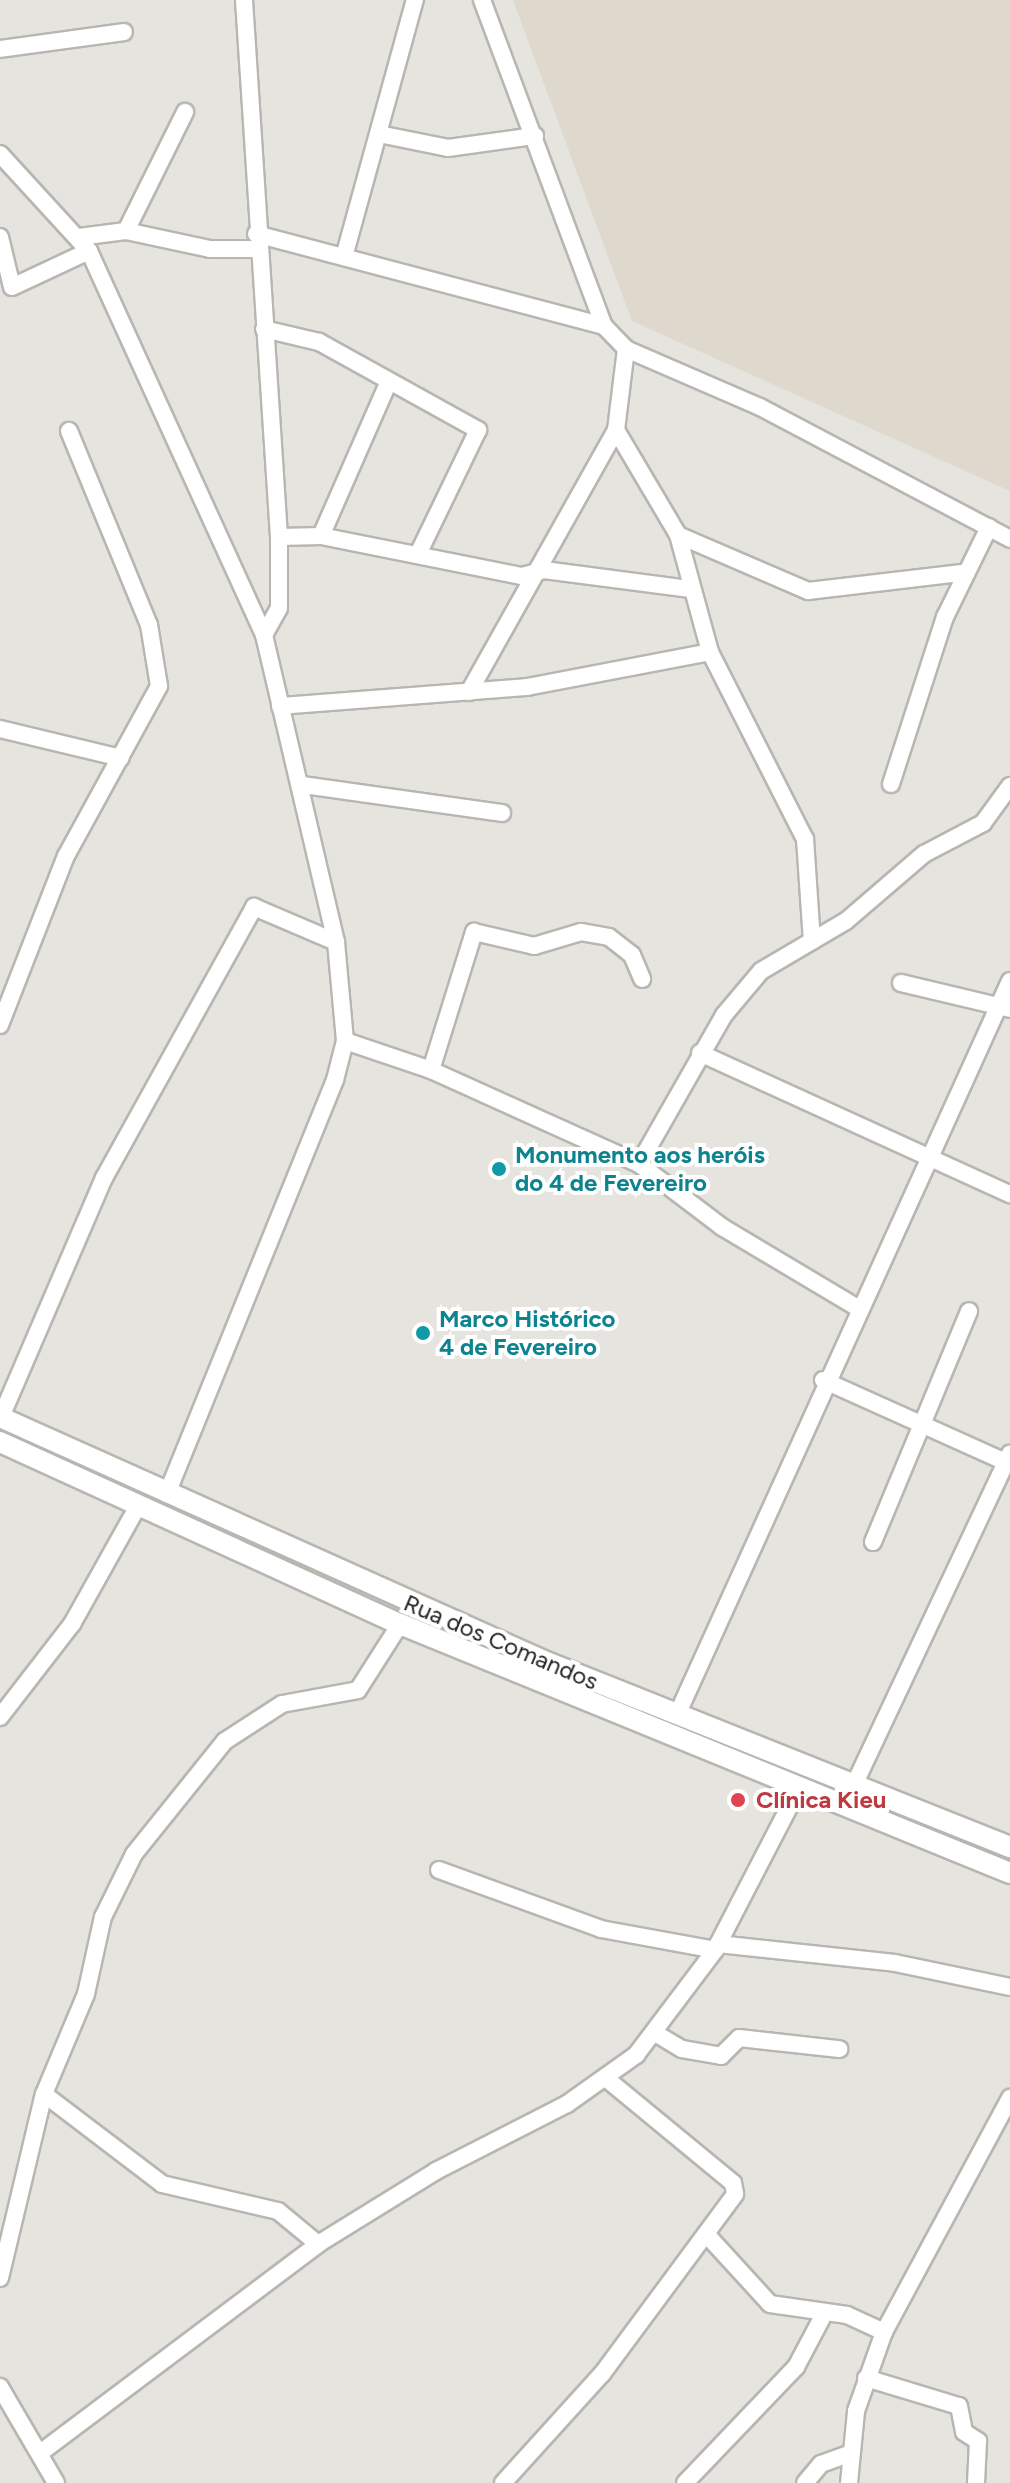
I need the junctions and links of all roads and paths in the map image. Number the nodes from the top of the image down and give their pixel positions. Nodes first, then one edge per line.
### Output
1 (244, 0) edge
2 (415, 0) edge
3 (482, 0) edge
4 (124, 32) dead end
5 (0, 49) edge
6 (185, 112) dead end
7 (379, 134) junction
8 (535, 136) junction
9 (0, 154) edge
10 (126, 231) junction
11 (0, 237) edge
12 (256, 241) junction
13 (84, 244) junction
14 (344, 257) junction
15 (604, 326) junction
16 (264, 329) junction
17 (626, 349) junction
18 (389, 381) junction
19 (616, 430) junction
20 (69, 431) dead end
21 (989, 527) junction
22 (678, 535) junction
23 (321, 536) junction
24 (279, 537) junction
25 (1010, 539) edge
26 (418, 554) junction
27 (962, 573) junction
28 (533, 574) junction
29 (691, 589) junction
30 (264, 635) junction
31 (710, 652) junction
32 (469, 692) junction
33 (280, 706) junction
34 (0, 729) edge
35 (121, 758) junction
36 (891, 784) dead end
37 (303, 785) junction
38 (1010, 786) edge
39 (502, 813) dead end
40 (812, 941) junction
41 (336, 942) junction
42 (642, 979) dead end
43 (1010, 981) edge
44 (901, 983) dead end
45 (1005, 1006) edge
46 (0, 1025) edge
47 (345, 1041) junction
48 (700, 1053) junction
49 (431, 1070) junction
50 (933, 1158) junction
51 (639, 1164) junction
52 (1010, 1194) edge
53 (858, 1308) junction
54 (969, 1311) dead end
55 (823, 1380) junction
56 (0, 1417) edge
57 (923, 1423) junction
58 (0, 1442) edge
59 (1009, 1460) edge
60 (167, 1494) junction
61 (138, 1506) junction
62 (873, 1542) dead end
63 (400, 1624) junction
64 (677, 1715) junction
65 (0, 1717) edge
66 (855, 1783) junction
67 (800, 1786) junction
68 (1010, 1847) edge
69 (439, 1870) dead end
70 (1010, 1873) edge
71 (717, 1947) junction
72 (1010, 1987) edge
73 (655, 2033) junction
74 (839, 2049) dead end
75 (607, 2079) junction
76 (44, 2094) junction
77 (1010, 2098) edge
78 (707, 2235) junction
79 (318, 2244) junction
80 (0, 2278) edge
81 (824, 2314) junction
82 (884, 2332) junction
83 (866, 2378) junction
84 (0, 2387) edge
85 (40, 2453) junction
86 (849, 2454) junction
87 (56, 2483) edge
88 (503, 2483) edge
89 (685, 2483) edge
90 (805, 2483) edge
91 (849, 2483) edge
92 (976, 2483) edge

1 - 12 street
2 - 7 street
3 - 8 street
4 - 5 street
6 - 10 street
7 - 8 street
7 - 14 street
8 - 15 street
9 - 13 street
10 - 12 street
10 - 13 street
11 - 13 street
12 - 14 street
12 - 16 street
13 - 30 street
14 - 15 street
15 - 17 street
16 - 18 street
16 - 24 street
17 - 19 street
17 - 21 street
18 - 23 street
18 - 26 street
19 - 22 street
19 - 28 street
20 - 35 street
21 - 25 street
21 - 27 street
22 - 27 street
22 - 29 street
23 - 24 street
23 - 26 street
24 - 30 street
26 - 28 street
27 - 36 street
28 - 29 street
28 - 32 street
29 - 31 street
30 - 33 street
31 - 32 street
31 - 40 street
32 - 33 street
33 - 37 street
34 - 35 street
35 - 46 street
37 - 39 street
37 - 41 street
38 - 40 street
40 - 48 street
41 - 47 street
41 - 56 street
42 - 49 street
43 - 45 street
44 - 45 street
45 - 50 street
47 - 49 street
47 - 60 street
48 - 50 street
48 - 51 street
49 - 51 street
50 - 52 street
50 - 53 street
51 - 53 street
53 - 55 street
54 - 57 street
55 - 57 street
55 - 64 street
56 - 60 main road, Rua dos Comandos
57 - 59 street
57 - 62 street
58 - 61 main road, Rua dos Comandos
59 - 66 street
60 - 64 main road, Rua dos Comandos
61 - 63 main road, Rua dos Comandos
61 - 65 street
63 - 67 main road, Rua dos Comandos
63 - 76 street
64 - 66 main road, Rua dos Comandos
66 - 68 main road, Rua dos Comandos
67 - 70 main road, Rua dos Comandos
67 - 71 street
69 - 71 street
71 - 72 street
71 - 73 street
73 - 74 street
73 - 75 street
75 - 78 street
75 - 79 street
76 - 79 street
76 - 80 street
77 - 82 street
78 - 81 street
78 - 88 street
79 - 85 street
81 - 82 street
81 - 89 street
82 - 83 street
83 - 86 street
83 - 92 street
84 - 85 street
85 - 87 street
86 - 90 street
86 - 91 street

